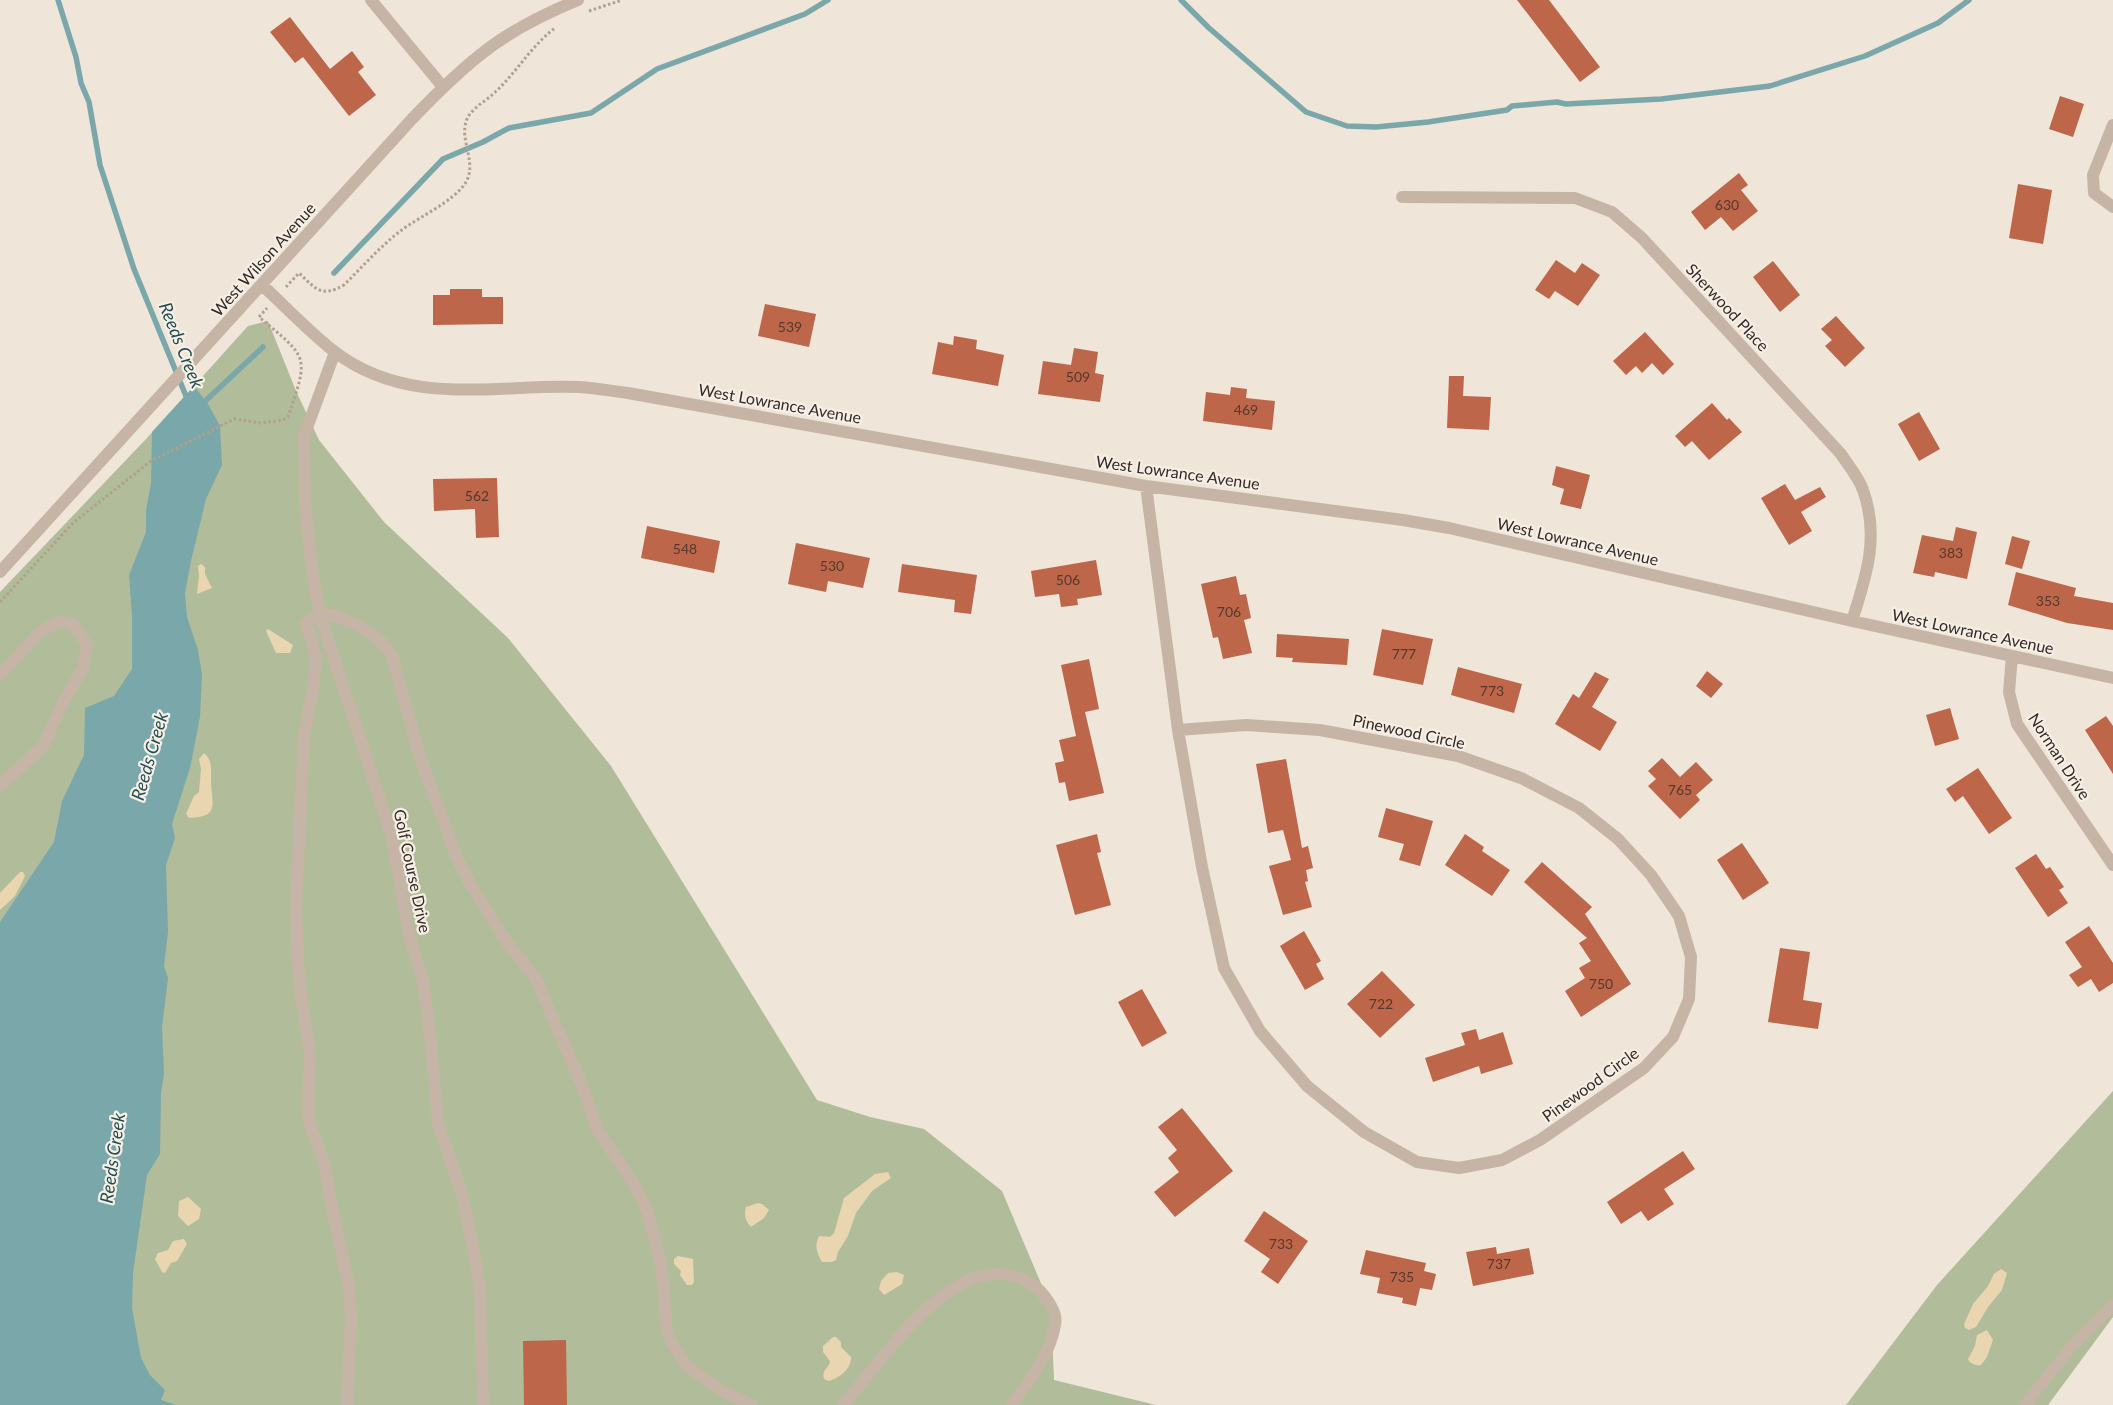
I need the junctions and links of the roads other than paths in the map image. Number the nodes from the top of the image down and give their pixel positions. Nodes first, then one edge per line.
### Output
1 (371, 0) edge
2 (578, 0) edge
3 (443, 87) junction
4 (2113, 125) edge
5 (1402, 197) dead end
6 (2111, 206) edge
7 (262, 285) junction
8 (335, 352) junction
9 (1146, 486) junction
10 (0, 572) edge
11 (321, 615) junction
12 (1852, 622) junction
13 (2012, 656) junction
14 (0, 675) edge
15 (2113, 678) edge
16 (1178, 730) junction
17 (0, 786) edge
18 (2113, 865) edge
19 (2113, 1305) edge
20 (347, 1405) edge
21 (483, 1405) edge
22 (752, 1405) edge
23 (843, 1405) edge
24 (1012, 1405) edge
25 (2025, 1405) edge

1 - 3 street
2 - 3 street, West Wilson Avenue
3 - 7 street, West Wilson Avenue
4 - 6 street
5 - 12 street, Sherwood Place
7 - 8 street, West Lowrance Avenue
7 - 10 street, West Wilson Avenue
8 - 9 street, West Lowrance Avenue
8 - 11 street, Golf Course Drive
9 - 12 street, West Lowrance Avenue
9 - 16 street, Pinewood Circle
11 - 20 street
11 - 21 street, Golf Course Drive
11 - 22 street
12 - 13 street, West Lowrance Avenue
13 - 15 street, West Lowrance Avenue
13 - 18 street, Norman Drive
14 - 17 street
16 - 16 street, Pinewood Circle
19 - 25 street
23 - 24 street

